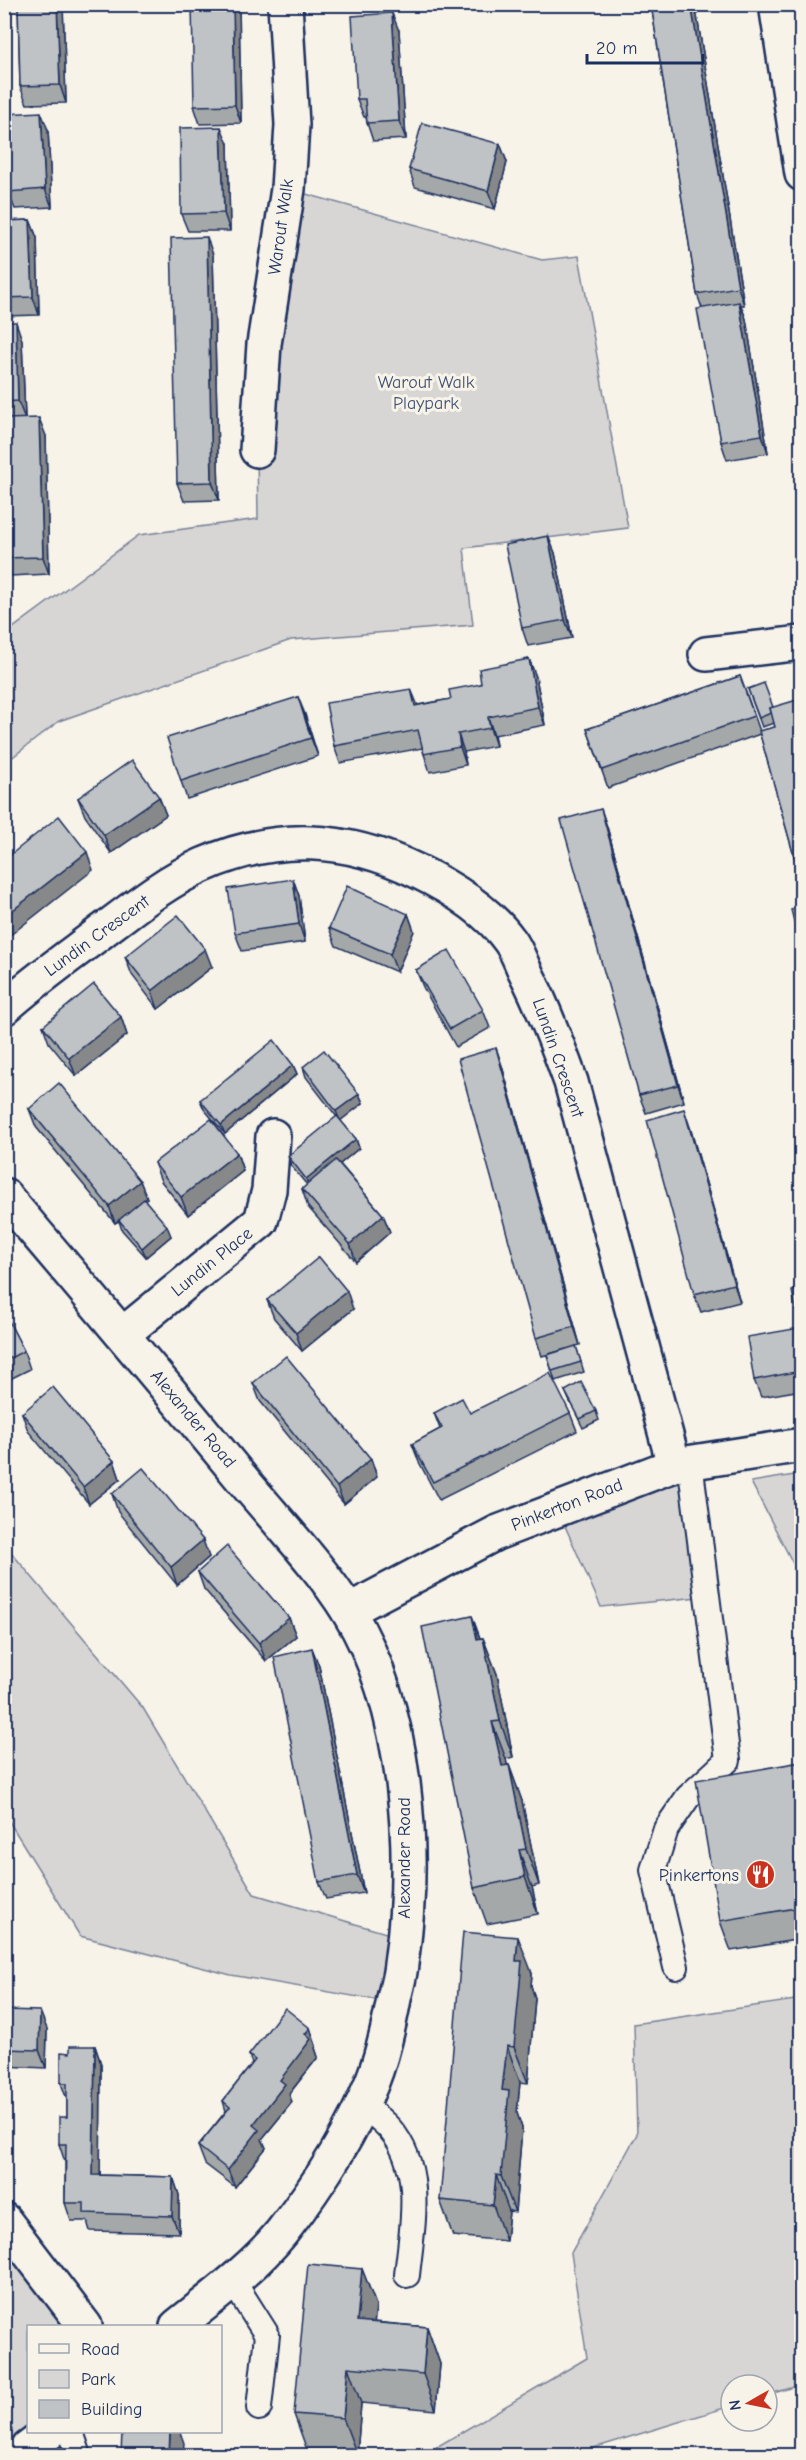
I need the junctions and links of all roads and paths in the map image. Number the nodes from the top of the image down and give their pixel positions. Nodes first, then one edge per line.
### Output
1 (285, 4) edge
2 (776, 4) edge
3 (801, 174) edge
4 (257, 450) dead end
5 (801, 643) edge
6 (706, 654) dead end
7 (4, 1008) edge
8 (273, 1136) dead end
9 (4, 1195) edge
10 (123, 1334) junction
11 (801, 1445) edge
12 (682, 1463) junction
13 (348, 1611) junction
14 (676, 1967) dead end
15 (362, 2105) junction
16 (4, 2220) edge
17 (407, 2275) dead end
18 (233, 2281) junction
19 (85, 2325) edge
20 (178, 2325) edge
21 (259, 2408) dead end
22 (49, 2433) edge
23 (71, 2433) edge
24 (18, 2456) edge
25 (79, 2456) edge

1 - 4 street, Warout Walk
2 - 3 street
5 - 6 street
7 - 12 street, Lundin Crescent
8 - 10 street, Lundin Place
9 - 10 street, Alexander Road
10 - 13 street, Alexander Road
11 - 12 street, Pinkerton Road
12 - 13 street, Pinkerton Road
12 - 14 lane
13 - 15 street, Alexander Road
15 - 17 lane
15 - 18 street, Alexander Road
16 - 19 street
18 - 20 street, Alexander Road
18 - 21 lane
22 - 24 street
23 - 25 lane

